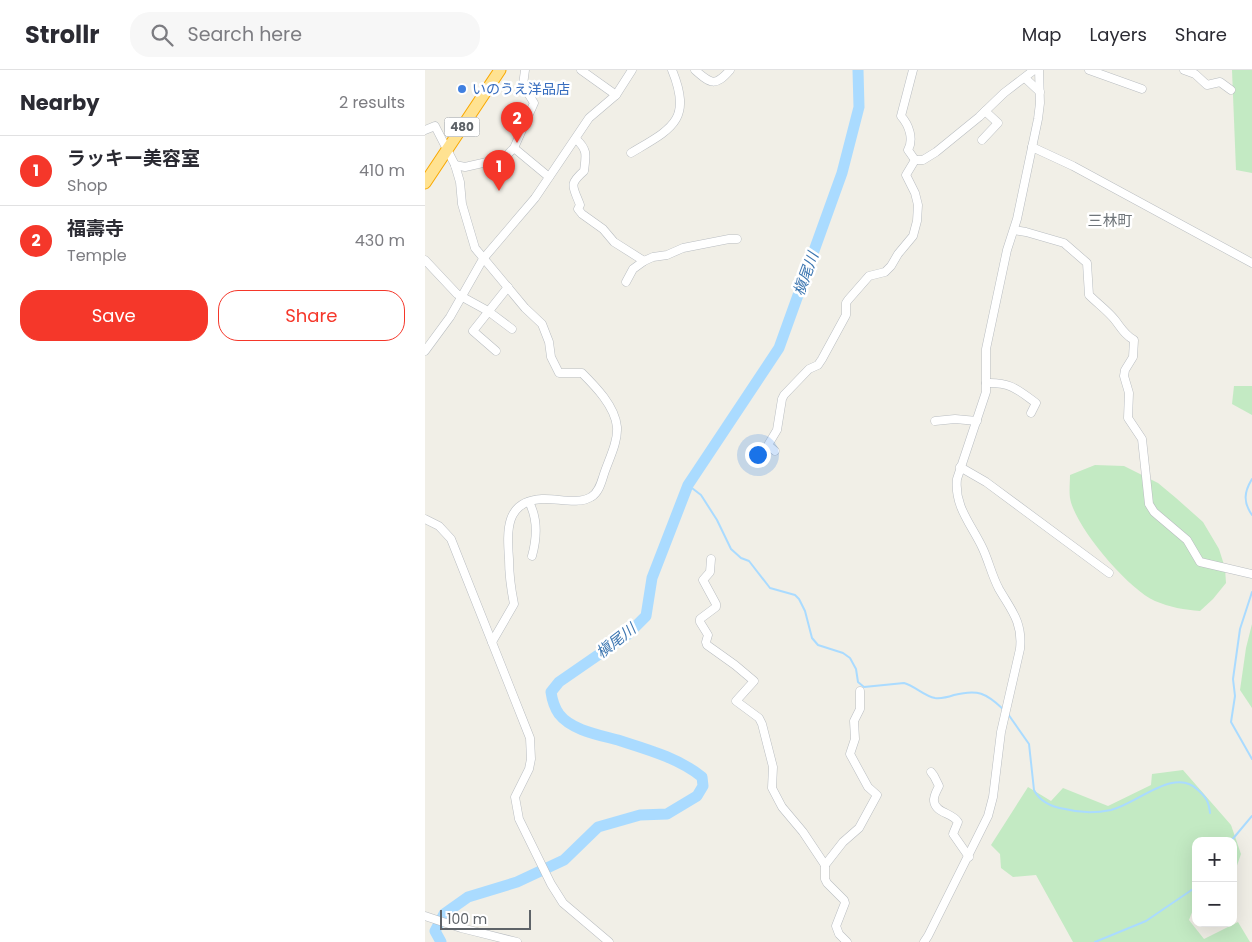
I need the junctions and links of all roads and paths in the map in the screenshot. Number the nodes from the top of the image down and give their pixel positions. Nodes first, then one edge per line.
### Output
1 (500, 70) edge
2 (525, 70) edge
3 (581, 70) edge
4 (632, 70) edge
5 (672, 70) edge
6 (695, 70) edge
7 (730, 70) edge
8 (913, 70) edge
9 (1035, 70) edge
10 (1039, 70) edge
11 (1089, 70) edge
12 (1183, 70) edge
13 (1025, 78) junction
14 (1142, 89) dead end
15 (1231, 90) dead end
16 (1040, 92) junction
17 (616, 95) junction
18 (985, 111) junction
19 (425, 130) edge
20 (576, 139) junction
21 (982, 140) dead end
22 (1032, 147) junction
23 (513, 148) junction
24 (447, 150) junction
25 (631, 153) dead end
26 (915, 160) junction
27 (455, 165) junction
28 (549, 177) junction
29 (425, 183) edge
30 (1014, 230) junction
31 (737, 239) dead end
32 (483, 259) junction
33 (425, 260) edge
34 (644, 261) junction
35 (1252, 263) edge
36 (625, 282) dead end
37 (508, 287) junction
38 (462, 296) junction
39 (488, 311) junction
40 (512, 329) dead end
41 (425, 336) edge
42 (433, 341) junction
43 (425, 351) edge
44 (496, 351) dead end
45 (986, 383) junction
46 (1031, 413) dead end
47 (935, 421) dead end
48 (977, 421) junction
49 (775, 451) dead end
50 (960, 467) junction
51 (529, 502) junction
52 (425, 519) edge
53 (532, 556) dead end
54 (711, 559) dead end
55 (1109, 573) dead end
56 (1252, 574) edge
57 (492, 642) junction
58 (859, 691) dead end
59 (931, 772) dead end
60 (969, 858) junction
61 (825, 865) junction
62 (425, 916) edge
63 (517, 942) edge
64 (609, 942) edge
65 (847, 942) edge
66 (924, 942) edge

1 - 24 highway, 480
2 - 23 street
3 - 17 street
4 - 17 street
5 - 25 street
6 - 7 street
8 - 26 street
9 - 13 street
10 - 16 street
11 - 14 street
12 - 15 street
13 - 16 street
13 - 18 street
16 - 22 street
17 - 20 street
18 - 21 street
18 - 26 street
19 - 24 street
20 - 28 street
20 - 34 street
22 - 30 street
22 - 35 street
23 - 27 street
23 - 28 street
24 - 27 street
24 - 29 highway, 480
26 - 49 street
27 - 32 street
28 - 32 street
30 - 45 street
30 - 56 street
31 - 34 street
32 - 37 street
32 - 38 street
33 - 38 street
34 - 36 street
37 - 39 street
37 - 51 street
38 - 39 street
38 - 42 street
39 - 40 street
39 - 44 street
41 - 42 street
42 - 43 street
45 - 46 street
45 - 48 street
47 - 48 street
48 - 50 street
50 - 55 street
50 - 60 street
51 - 53 street
51 - 57 street
52 - 57 street
54 - 61 street
57 - 64 street
58 - 61 street
59 - 60 street
60 - 66 street
61 - 65 street
62 - 63 street

